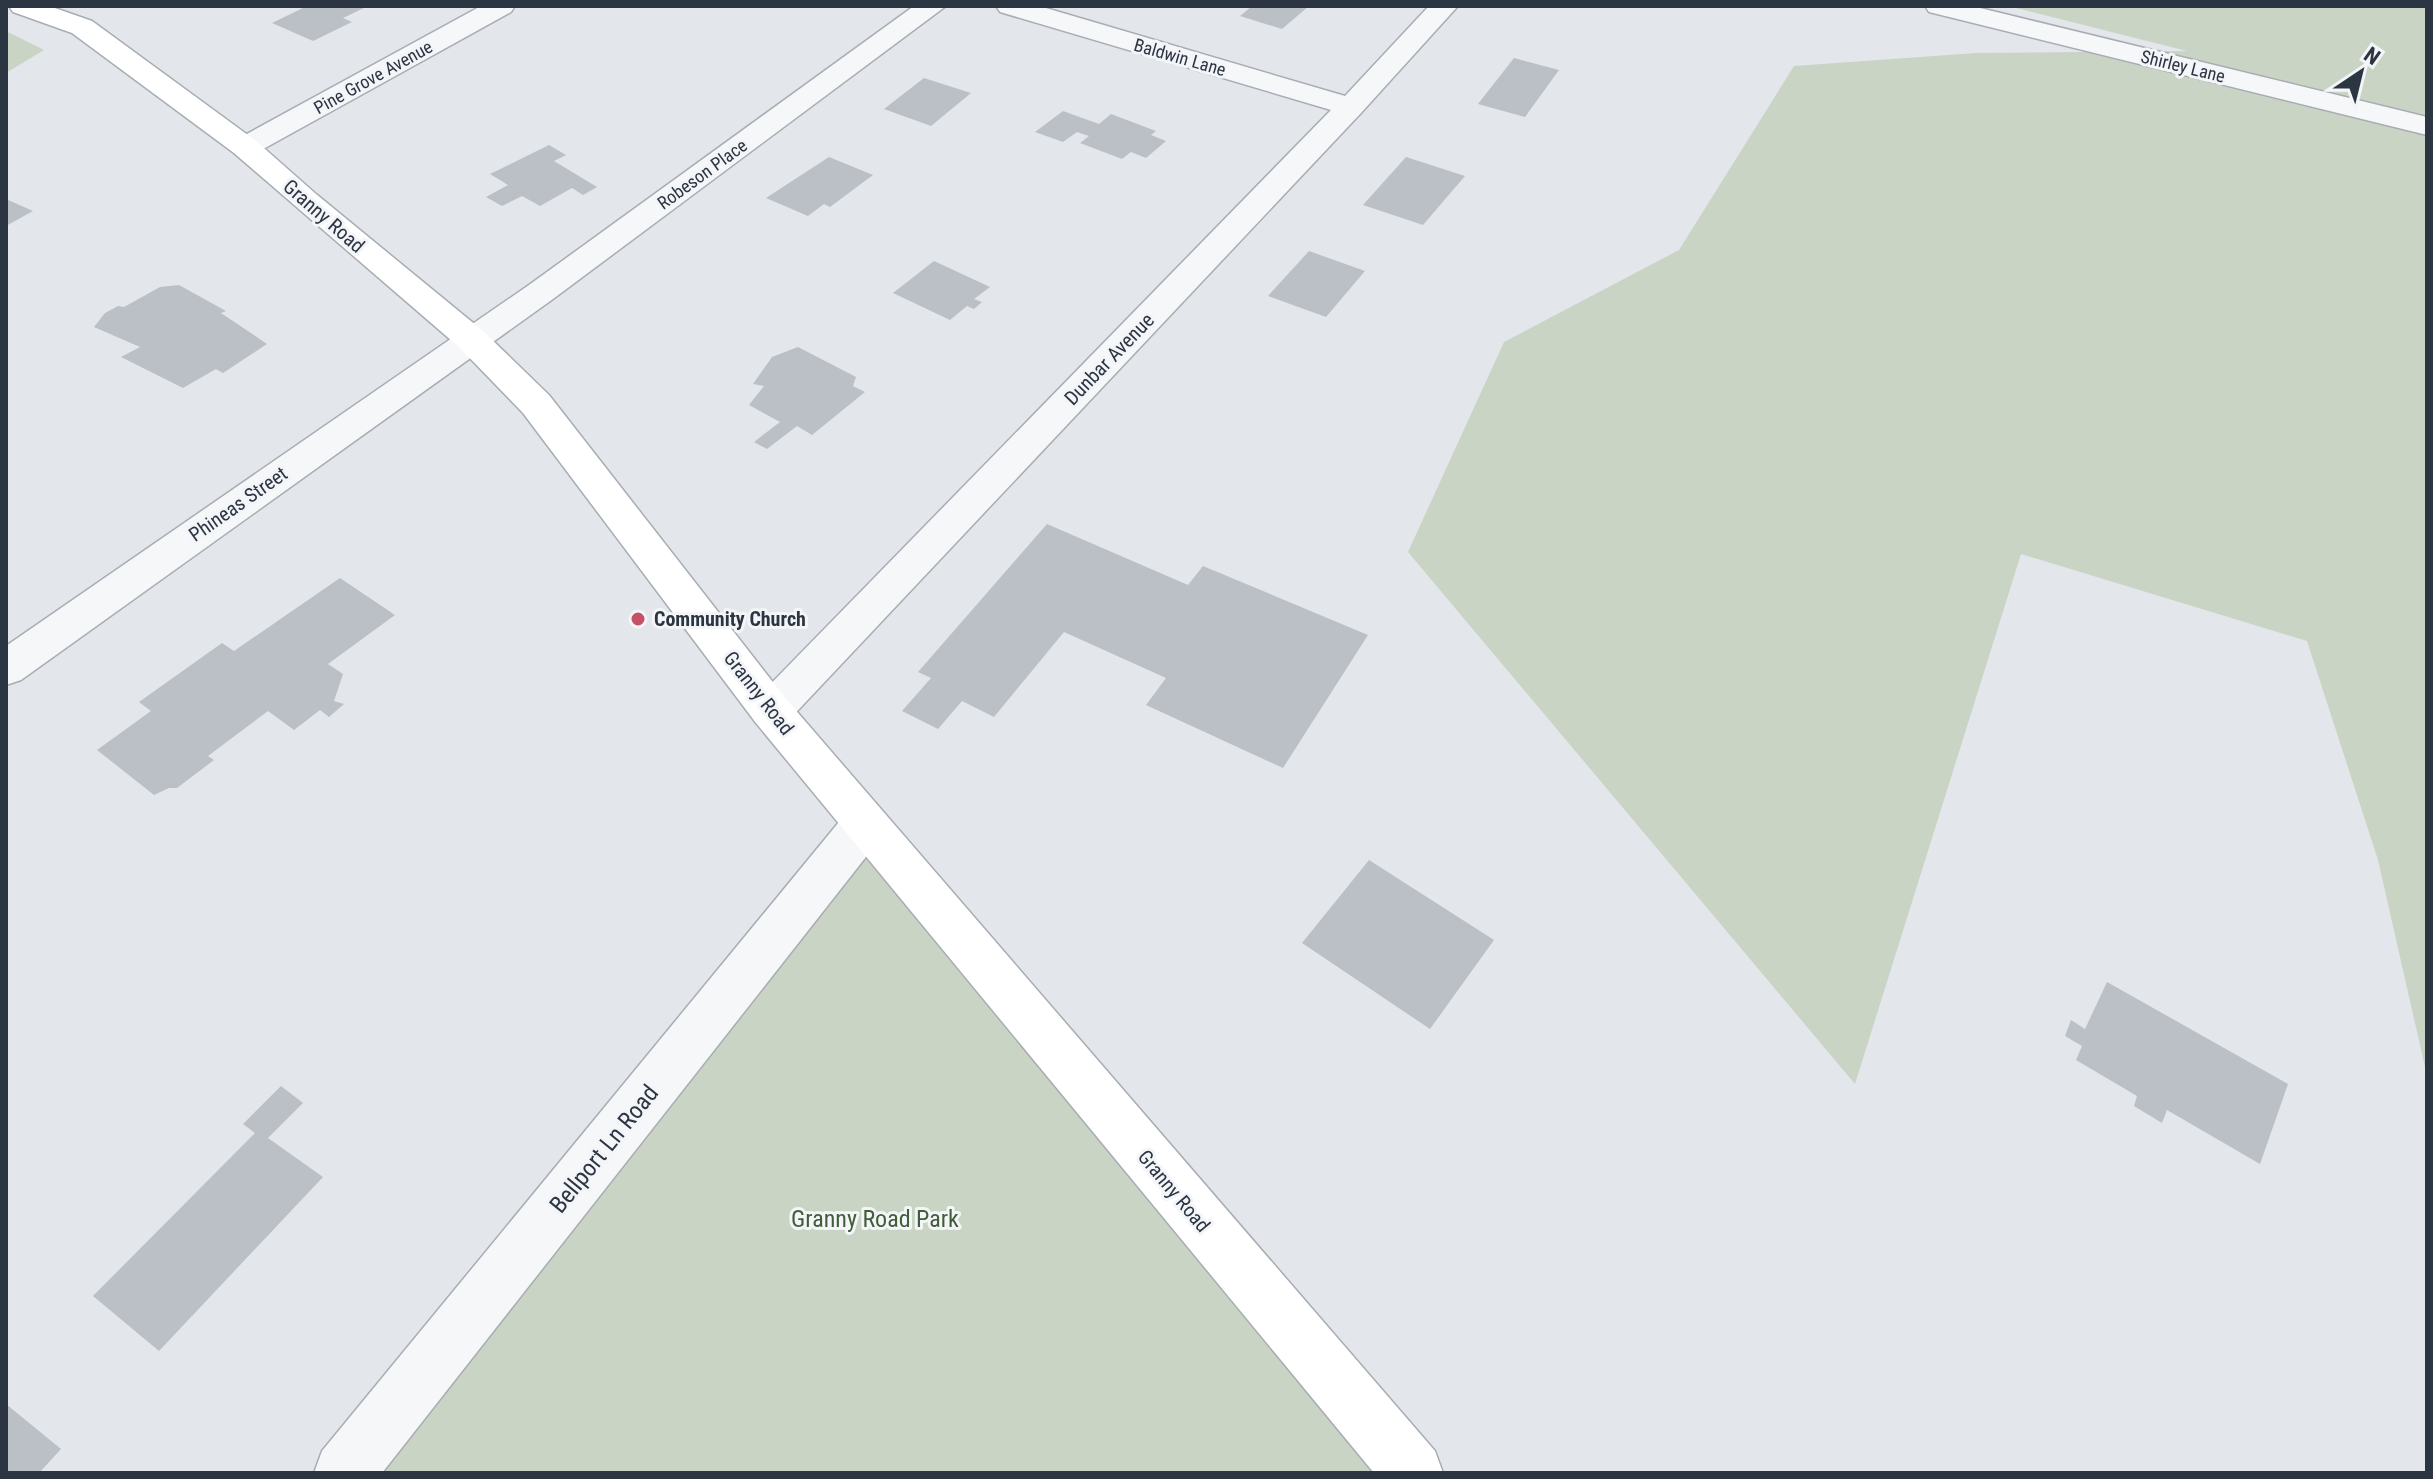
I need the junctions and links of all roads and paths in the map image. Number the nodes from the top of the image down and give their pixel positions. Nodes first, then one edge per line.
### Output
1 (23, 6) edge
2 (501, 6) edge
3 (932, 6) edge
4 (1010, 6) edge
5 (1444, 6) edge
6 (1939, 6) edge
7 (1351, 107) junction
8 (2427, 126) edge
9 (245, 147) junction
10 (471, 339) junction
11 (6, 668) edge
12 (771, 711) junction
13 (864, 825) junction
14 (344, 1473) edge
15 (1413, 1473) edge

1 - 9 street, Granny Road
2 - 9 street, Pine Grove Avenue
3 - 10 street, Robeson Place
4 - 7 street, Baldwin Lane
5 - 7 street, Dunbar Avenue
6 - 8 street, Shirley Lane
7 - 12 street, Dunbar Avenue
9 - 10 street, Granny Road
10 - 11 street, Phineas Street
10 - 12 street, Granny Road
12 - 13 street, Granny Road
13 - 14 street, Bellport Ln Road
13 - 15 street, Granny Road

